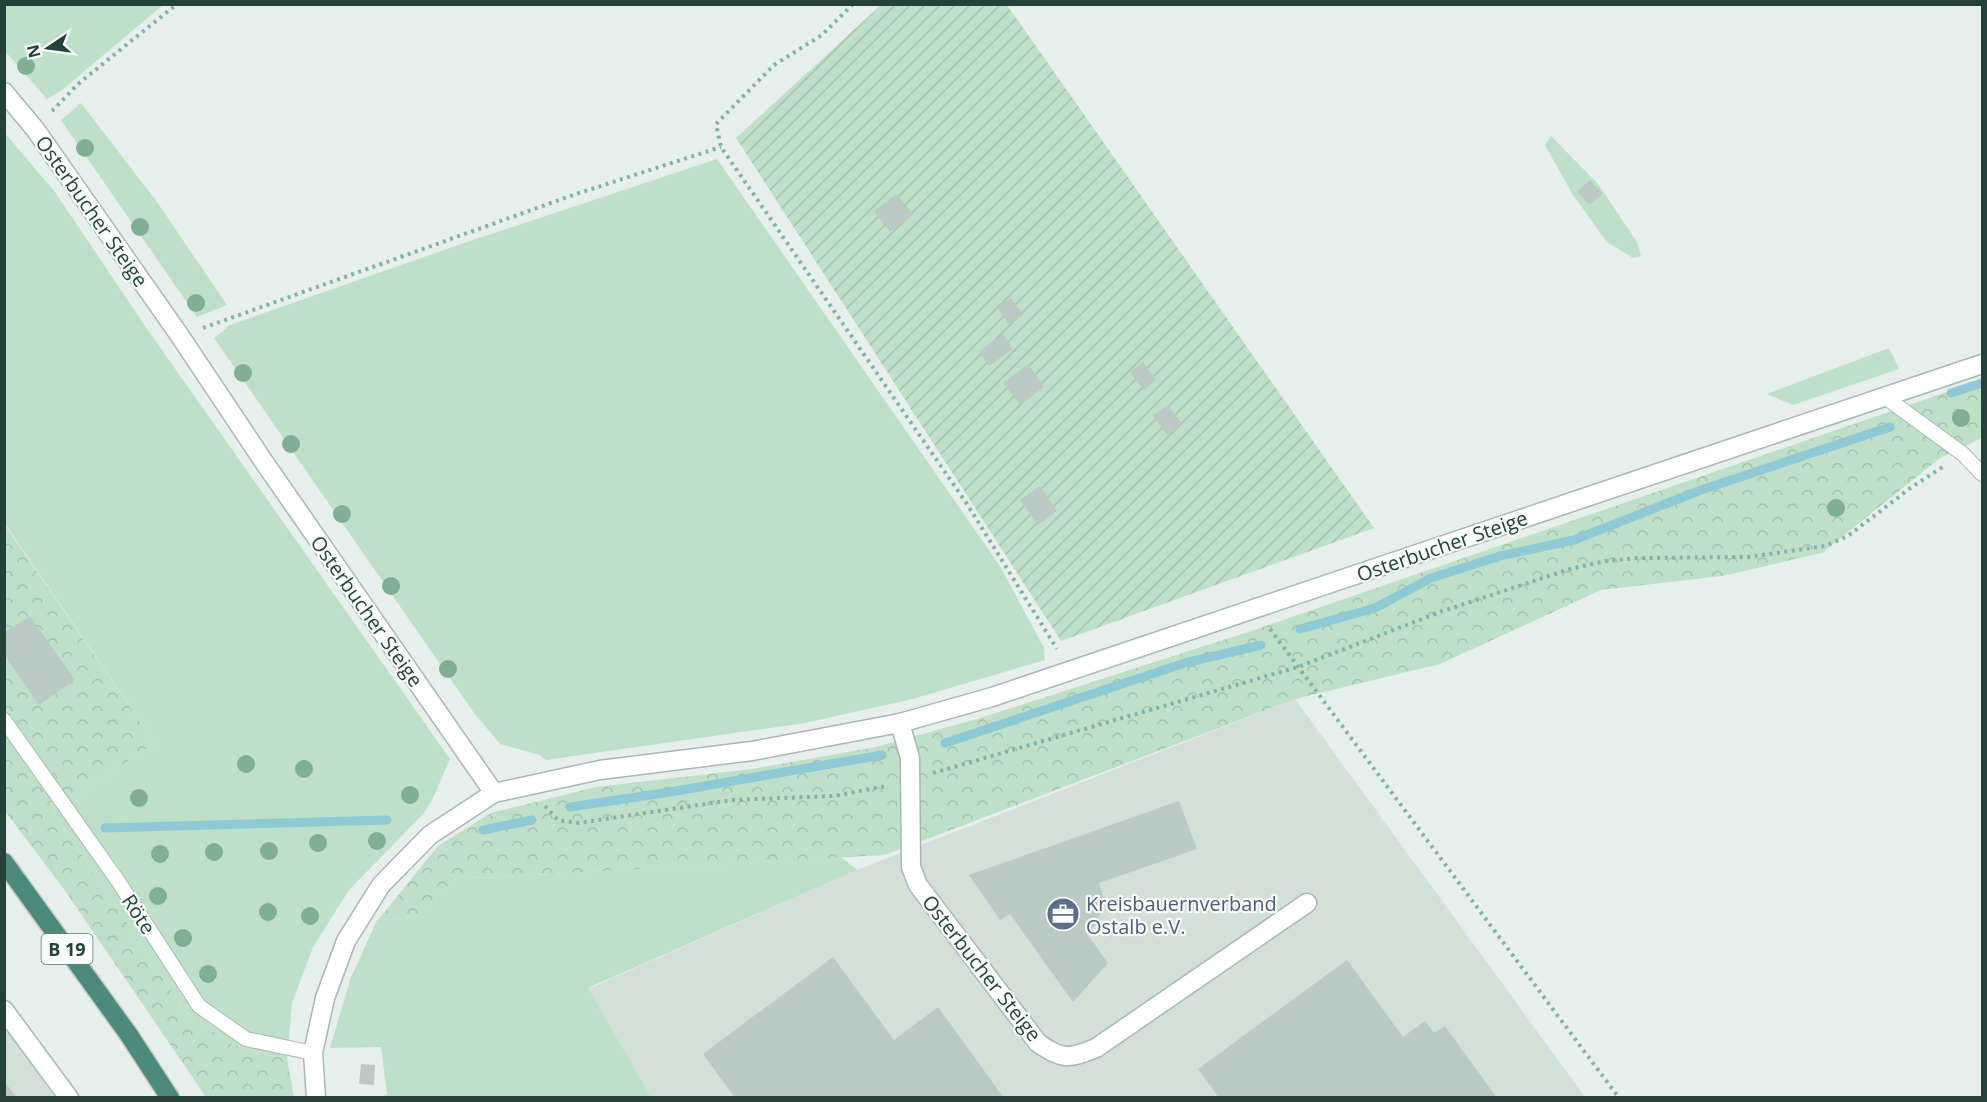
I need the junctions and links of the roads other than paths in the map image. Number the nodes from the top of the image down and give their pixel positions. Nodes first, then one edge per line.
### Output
1 (4, 92) edge
2 (1983, 364) edge
3 (1885, 397) junction
4 (1983, 474) edge
5 (4, 720) edge
6 (900, 723) junction
7 (494, 793) junction
8 (4, 862) edge
9 (1307, 903) dead end
10 (4, 1010) edge
11 (314, 1053) junction
12 (69, 1098) edge
13 (170, 1098) edge
14 (315, 1098) edge

1 - 7 street, Osterbucher Steige
2 - 3 street, Osterbucher Steige
3 - 4 lane
3 - 6 street, Osterbucher Steige
5 - 11 lane, Röte
6 - 7 street, Osterbucher Steige
6 - 9 street, Osterbucher Steige
7 - 11 street
8 - 13 highway, B 19
10 - 12 street
11 - 14 street

